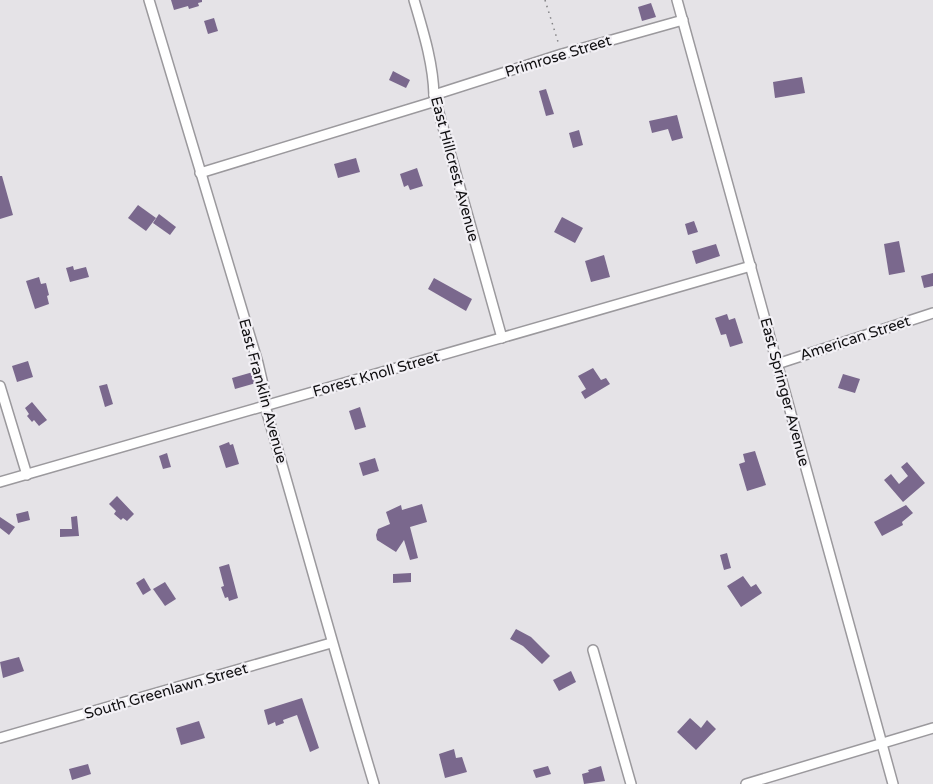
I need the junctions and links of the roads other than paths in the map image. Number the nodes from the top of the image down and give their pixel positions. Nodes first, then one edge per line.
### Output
1 (149, 0) edge
2 (414, 0) edge
3 (677, 0) edge
4 (683, 20) junction
5 (435, 98) junction
6 (200, 173) junction
7 (751, 266) junction
8 (933, 313) edge
9 (502, 338) junction
10 (777, 364) junction
11 (0, 386) edge
12 (265, 406) junction
13 (27, 475) junction
14 (0, 482) edge
15 (332, 644) junction
16 (592, 650) dead end
17 (933, 728) edge
18 (0, 738) edge
19 (881, 745) junction
20 (374, 784) edge
21 (631, 784) edge
22 (746, 784) edge
23 (893, 784) edge

1 - 6 street, East Franklin Avenue
2 - 5 street, East Hillcrest Avenue
3 - 4 street, East Springer Avenue
4 - 5 street, Primrose Street
4 - 7 street, East Springer Avenue
5 - 6 street, Primrose Street
5 - 9 street, East Hillcrest Avenue
6 - 12 street, East Franklin Avenue
7 - 9 street, Forest Knoll Street
7 - 10 street, East Springer Avenue
8 - 10 street, American Street
9 - 12 street, Forest Knoll Street
10 - 19 street, East Springer Avenue
11 - 13 street
12 - 13 street, Forest Knoll Street
12 - 15 street, East Franklin Avenue
13 - 14 street, Forest Knoll Street
15 - 18 street, South Greenlawn Street
15 - 20 street, East Franklin Avenue
16 - 21 street
17 - 19 street
19 - 22 street
19 - 23 street, East Springer Avenue

